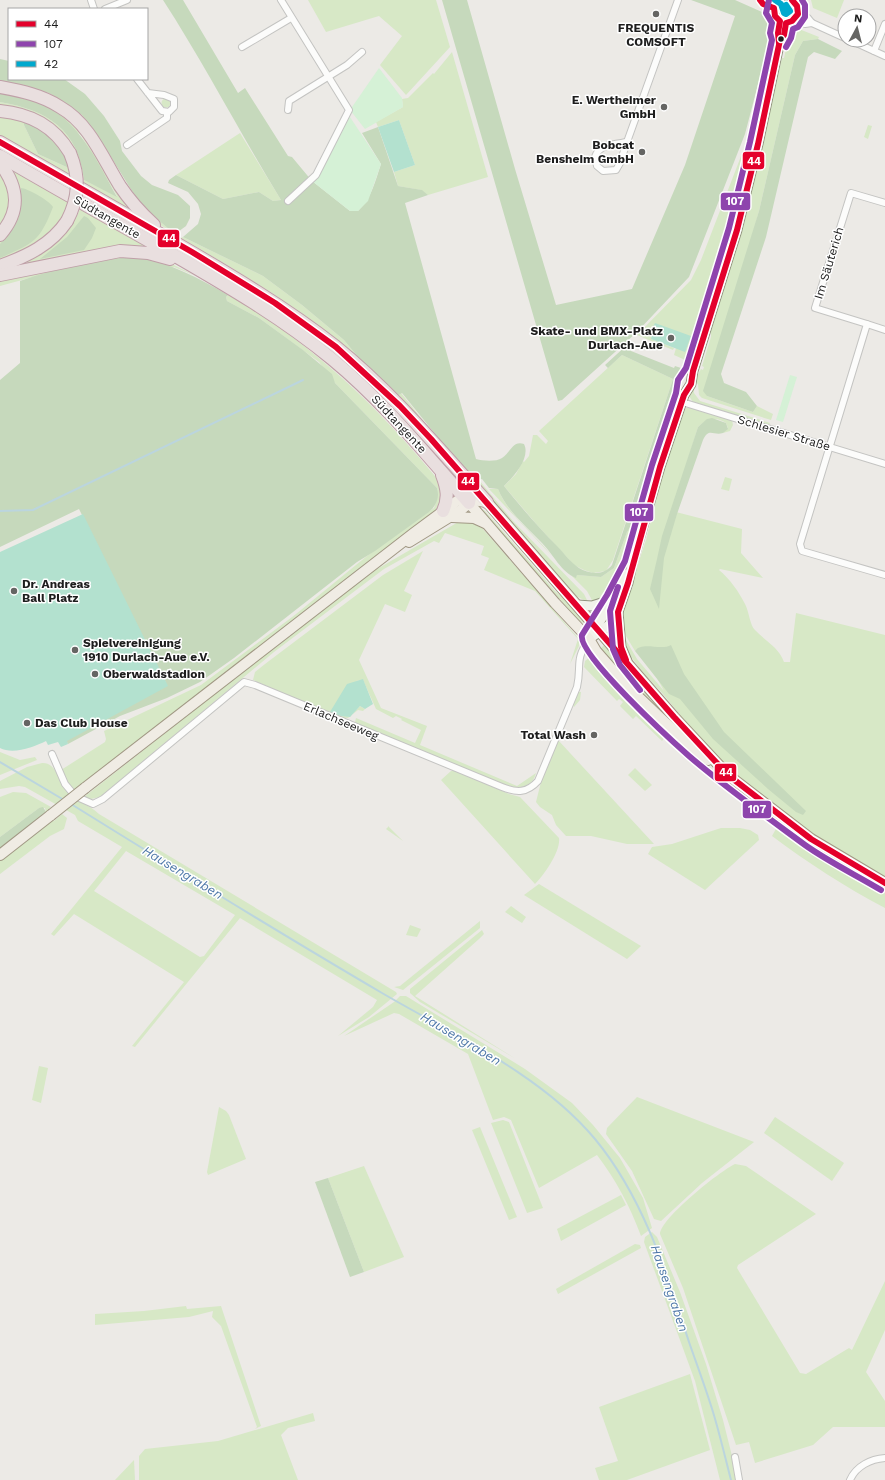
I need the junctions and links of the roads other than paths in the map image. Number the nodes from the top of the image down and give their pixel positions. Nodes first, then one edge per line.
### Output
1 (127, 0) edge
2 (281, 0) edge
3 (678, 0) edge
4 (760, 0) edge
5 (792, 0) edge
6 (775, 3) edge
7 (107, 8) edge
8 (796, 16) junction
9 (291, 18) junction
10 (783, 22) junction
11 (885, 24) edge
12 (837, 34) edge
13 (242, 47) dead end
14 (867, 48) edge
15 (874, 51) junction
16 (362, 52) dead end
17 (885, 56) edge
18 (328, 77) junction
19 (138, 80) edge
20 (0, 87) edge
21 (148, 93) junction
22 (288, 110) dead end
23 (0, 111) edge
24 (167, 112) junction
25 (0, 142) edge
26 (627, 142) junction
27 (127, 145) dead end
28 (0, 156) edge
29 (0, 163) edge
30 (288, 201) dead end
31 (885, 203) edge
32 (0, 235) edge
33 (168, 238) junction
34 (187, 263) junction
35 (0, 266) edge
36 (0, 275) edge
37 (867, 324) junction
38 (885, 330) edge
39 (683, 399) junction
40 (830, 447) junction
41 (885, 464) edge
42 (440, 470) junction
43 (469, 482) junction
44 (468, 500) junction
45 (487, 502) junction
46 (447, 514) junction
47 (485, 523) junction
48 (632, 564) junction
49 (885, 575) edge
50 (614, 598) junction
51 (577, 605) junction
52 (618, 612) junction
53 (598, 629) junction
54 (589, 639) junction
55 (626, 661) junction
56 (52, 754) dead end
57 (728, 775) junction
58 (0, 855) edge
59 (885, 883) edge
60 (735, 1457) dead end
61 (885, 1458) edge
62 (739, 1480) edge
63 (850, 1480) edge

1 - 7 street
2 - 9 street
3 - 26 street
4 - 6 street
5 - 8 main road
6 - 10 main road
8 - 10 main road
8 - 12 street
9 - 13 street
9 - 18 street
10 - 39 main road
11 - 15 street
14 - 15 street
15 - 17 street
16 - 18 street
18 - 22 street
18 - 30 street
19 - 21 street
20 - 33 highway
21 - 24 street
21 - 24 street
23 - 35 highway, bridge
24 - 27 street
25 - 33 highway, Südtangente
26 - 26 street
28 - 34 highway, Südtangente
29 - 32 highway
31 - 37 street, Im Säuterich
33 - 43 highway, Südtangente
34 - 36 highway
34 - 42 highway, Südtangente
37 - 38 street
37 - 40 street
39 - 40 street, Schlesier Straße
39 - 48 main road
40 - 41 street, Schlesier Straße
40 - 49 street
42 - 44 highway, Südtangente
42 - 46 highway
43 - 44 highway
43 - 45 highway, Südtangente
44 - 45 main road
44 - 46 main road
44 - 47 main road, Südtangente
45 - 51 main road, Südtangente
46 - 47 main road
46 - 58 main road, bridge
47 - 54 main road, Südtangente
48 - 50 main road
48 - 52 main road
50 - 51 main road
50 - 53 main road
51 - 53 main road, Südtangente
52 - 53 main road
52 - 55 main road
53 - 54 main road
53 - 55 main road, Südtangente
54 - 56 street, Erlachseeweg
54 - 57 main road, Südtangente
55 - 57 main road, Südtangente
57 - 59 main road, Südtangente
60 - 62 street
61 - 63 street

